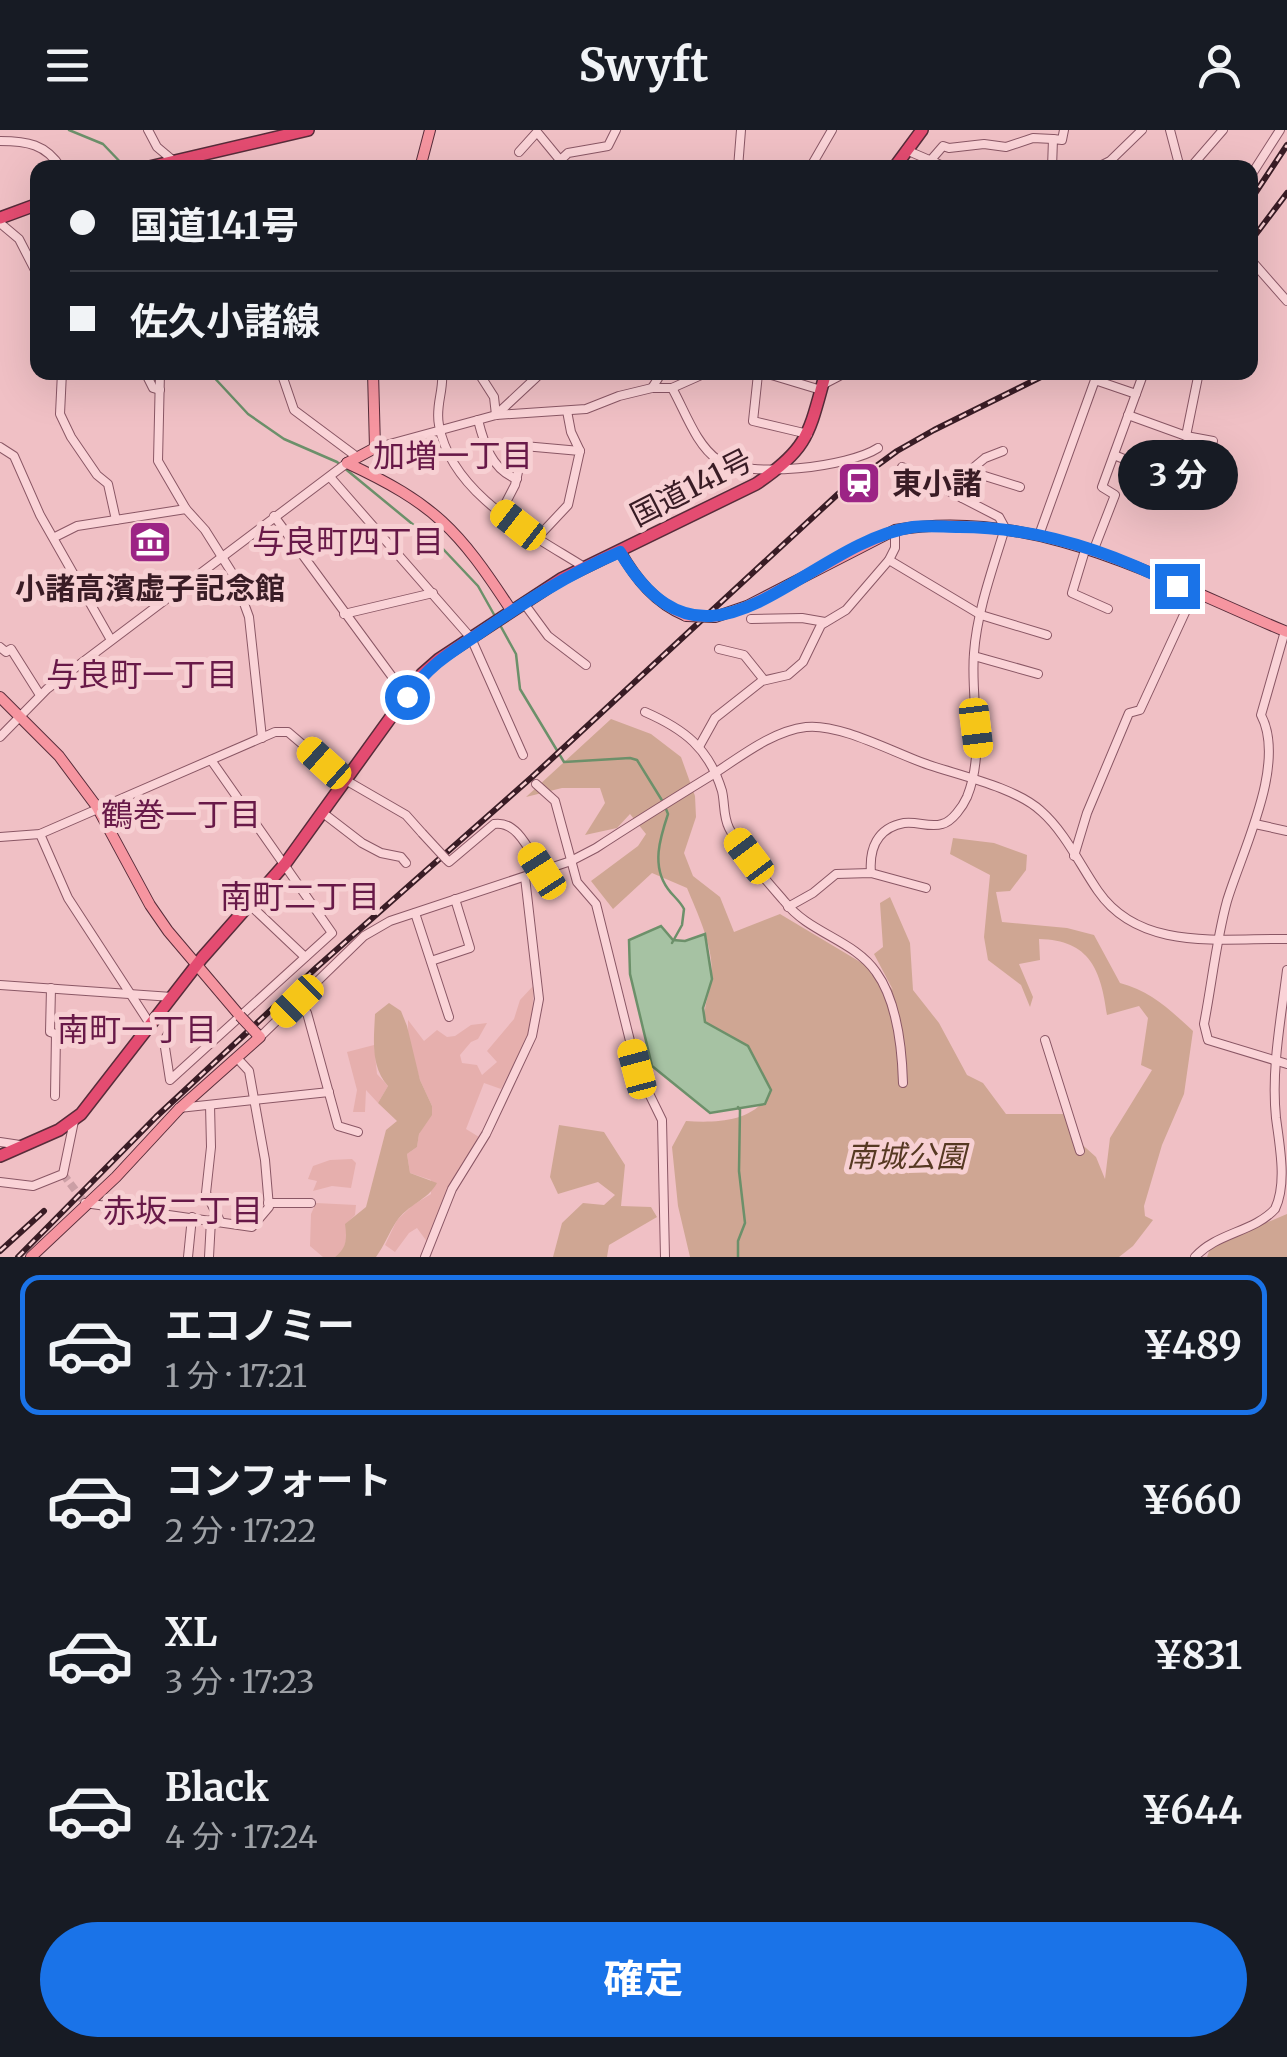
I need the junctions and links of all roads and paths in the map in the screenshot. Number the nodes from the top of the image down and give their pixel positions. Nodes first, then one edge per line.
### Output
1 (148, 130) edge
2 (308, 130) edge
3 (430, 130) edge
4 (616, 130) edge
5 (741, 130) edge
6 (832, 130) edge
7 (922, 130) edge
8 (1064, 130) edge
9 (1142, 130) edge
10 (1170, 130) edge
11 (1224, 130) edge
12 (1280, 130) edge
13 (1050, 136) edge
14 (0, 141) edge
15 (906, 150) junction
16 (519, 152) dead end
17 (56, 160) edge
18 (173, 160) edge
19 (189, 160) edge
20 (422, 160) edge
21 (560, 160) joint
22 (739, 160) edge
23 (815, 160) edge
24 (899, 160) edge
25 (928, 160) edge
26 (931, 160) edge
27 (1111, 160) edge
28 (1178, 160) edge
29 (1197, 160) edge
30 (1258, 164) edge
31 (30, 208) edge
32 (0, 221) edge
33 (30, 260) edge
34 (1258, 269) edge
35 (1287, 301) edge
36 (62, 380) edge
37 (149, 380) edge
38 (160, 380) edge
39 (284, 380) edge
40 (372, 380) edge
41 (441, 380) edge
42 (483, 380) edge
43 (533, 380) edge
44 (657, 380) edge
45 (690, 380) edge
46 (757, 380) edge
47 (1141, 380) edge
48 (1196, 380) edge
49 (823, 382) edge
50 (652, 388) junction
51 (672, 388) junction
52 (160, 390) junction
53 (1136, 394) junction
54 (567, 411) junction
55 (496, 415) junction
56 (1128, 415) junction
57 (478, 420) junction
58 (439, 431) junction
59 (808, 434) junction
60 (1186, 436) junction
61 (1213, 441) dead end
62 (0, 447) edge
63 (375, 448) junction
64 (878, 448) dead end
65 (580, 451) junction
66 (1003, 451) dead end
67 (1114, 455) junction
68 (352, 460) junction
69 (902, 467) dead end
70 (780, 468) junction
71 (972, 472) junction
72 (330, 476) junction
73 (516, 479) junction
74 (1181, 482) dead end
75 (1020, 487) dead end
76 (962, 498) junction
77 (186, 509) junction
78 (501, 512) junction
79 (274, 516) junction
80 (116, 520) junction
81 (1005, 528) junction
82 (895, 530) junction
83 (1039, 535) junction
84 (55, 536) junction
85 (537, 538) junction
86 (1090, 548) junction
87 (620, 552) junction
88 (222, 555) junction
89 (889, 560) junction
90 (584, 568) junction
91 (1194, 593) junction
92 (433, 594) junction
93 (523, 602) junction
94 (1108, 609) dead end
95 (511, 610) junction
96 (344, 614) junction
97 (981, 615) junction
98 (750, 620) dead end
99 (826, 622) junction
100 (1286, 632) edge
101 (1048, 635) dead end
102 (471, 638) junction
103 (111, 640) junction
104 (0, 647) edge
105 (720, 649) dead end
106 (974, 656) junction
107 (586, 665) dead end
108 (1038, 674) dead end
109 (764, 680) junction
110 (40, 695) junction
111 (0, 697) edge
112 (407, 697) junction
113 (645, 712) dead end
114 (20, 716) junction
115 (0, 737) edge
116 (262, 738) junction
117 (700, 745) junction
118 (524, 755) dead end
119 (211, 760) junction
120 (715, 773) junction
121 (971, 778) junction
122 (347, 781) junction
123 (536, 784) dead end
124 (97, 807) junction
125 (323, 813) junction
126 (1255, 824) junction
127 (1287, 831) edge
128 (40, 834) junction
129 (0, 838) edge
130 (1074, 856) junction
131 (571, 861) junction
132 (406, 863) dead end
133 (286, 864) junction
134 (542, 871) junction
135 (871, 874) junction
136 (525, 876) junction
137 (926, 888) dead end
138 (455, 899) junction
139 (251, 906) junction
140 (788, 906) junction
141 (415, 913) junction
142 (1220, 938) junction
143 (1287, 939) edge
144 (306, 958) junction
145 (431, 961) junction
146 (196, 966) junction
147 (1287, 970) edge
148 (0, 984) edge
149 (50, 988) junction
150 (131, 994) junction
151 (172, 997) junction
152 (297, 1001) junction
153 (1285, 1011) edge
154 (159, 1013) junction
155 (240, 1015) junction
156 (449, 1017) dead end
157 (150, 1024) junction
158 (258, 1035) junction
159 (1045, 1040) dead end
160 (237, 1058) junction
161 (1275, 1062) junction
162 (1287, 1064) edge
163 (903, 1083) dead end
164 (329, 1092) junction
165 (55, 1096) dead end
166 (256, 1100) junction
167 (210, 1105) junction
168 (179, 1108) junction
169 (74, 1121) junction
170 (358, 1132) dead end
171 (0, 1142) edge
172 (23, 1146) junction
173 (1080, 1151) dead end
174 (0, 1156) edge
175 (0, 1182) edge
176 (86, 1203) junction
177 (268, 1204) junction
178 (311, 1204) dead end
179 (192, 1217) junction
180 (216, 1220) junction
181 (31, 1257) edge
182 (188, 1257) edge
183 (209, 1257) edge
184 (425, 1257) edge
185 (664, 1257) edge
186 (1195, 1257) edge

1 - 18 street
2 - 19 highway
3 - 20 main road
4 - 21 street
5 - 22 street
6 - 23 street
7 - 15 highway
8 - 13 street
9 - 27 street
10 - 28 street
11 - 29 street
12 - 30 street
13 - 26 street
14 - 17 street
15 - 24 highway
15 - 25 street
16 - 21 street
31 - 32 highway
32 - 33 street
34 - 35 street
36 - 80 street
37 - 52 street
38 - 52 street
39 - 68 street
40 - 63 main road
41 - 58 street
42 - 55 street
43 - 55 street
44 - 50 street
45 - 51 street
46 - 59 street
47 - 53 street
48 - 60 street
49 - 59 highway, 国道141号
50 - 51 street
50 - 54 street
51 - 70 street
52 - 77 street
53 - 56 street
53 - 83 street
54 - 55 street
54 - 65 street
55 - 57 street
56 - 60 street
56 - 67 street
57 - 58 street
57 - 73 street
58 - 63 street
58 - 78 street
59 - 70 highway, 国道141号
60 - 61 street
62 - 84 street
63 - 68 main road
64 - 70 street
65 - 73 street
65 - 85 street
66 - 71 street
67 - 74 street
67 - 86 street
68 - 72 street
68 - 95 main road
69 - 76 street
70 - 87 highway, 国道141号
71 - 75 street
71 - 76 street
72 - 79 street
72 - 92 street
73 - 78 street
76 - 81 street
77 - 80 street
77 - 88 street
78 - 85 street
79 - 88 street
79 - 96 street
80 - 84 street
81 - 82 main road
81 - 83 main road
81 - 97 street
82 - 87 main road, bridge
82 - 89 street
83 - 86 main road
84 - 103 street
85 - 90 street
86 - 91 main road
86 - 94 street
87 - 90 highway, 国道141号
88 - 103 street
88 - 116 street
89 - 97 street
89 - 99 street
90 - 93 highway, 国道141号
91 - 100 main road
91 - 130 street
92 - 96 street
92 - 102 street
93 - 95 highway, 国道141号
93 - 107 street
95 - 102 highway, 国道141号
96 - 112 street
97 - 101 street
97 - 106 street
98 - 99 street
99 - 109 street
100 - 126 street
102 - 112 highway, 国道141号
102 - 118 street
103 - 110 street
104 - 110 street
105 - 109 street
106 - 108 street
106 - 121 street
109 - 117 street
110 - 114 street
111 - 114 main road
112 - 122 highway, 国道141号
113 - 117 street
114 - 115 street
114 - 124 main road
116 - 119 street
116 - 122 street
117 - 120 street
119 - 124 street
119 - 133 street
120 - 121 street
120 - 131 street
120 - 140 street
121 - 130 street
121 - 135 street
122 - 125 highway, 国道141号
122 - 134 street, bridge
123 - 131 street
124 - 128 street
124 - 146 main road
125 - 132 street
125 - 133 highway, 国道141号
126 - 127 street
126 - 142 street
128 - 129 street
128 - 150 street
130 - 142 street
131 - 134 street
131 - 185 street
133 - 139 highway, 国道141号
133 - 144 street
134 - 136 street
135 - 137 street
135 - 140 street
136 - 138 street
136 - 184 street
138 - 141 street
138 - 145 street
139 - 144 street
139 - 146 highway, 国道141号
140 - 163 street
141 - 145 street
141 - 152 street
142 - 143 street
142 - 161 street
144 - 155 street
145 - 156 street
146 - 151 highway, 国道141号
146 - 155 main road
147 - 153 street
148 - 149 street
149 - 150 street
149 - 165 street
150 - 151 street
150 - 157 street
151 - 154 highway, 国道141号
152 - 158 street
152 - 164 street
153 - 161 street
154 - 155 street
154 - 157 highway, 国道141号
155 - 158 main road, bridge
157 - 169 highway, 国道141号
158 - 160 main road
159 - 173 street
160 - 166 street
160 - 168 main road
161 - 162 street
161 - 186 street
164 - 166 street
164 - 170 street
166 - 167 street
166 - 177 street
167 - 168 street
167 - 180 street
168 - 176 main road
169 - 172 highway, 国道141号
169 - 175 street
171 - 172 street
172 - 174 highway, 国道141号
176 - 179 street
176 - 181 main road
177 - 178 street
177 - 180 street
179 - 180 street
179 - 182 street
180 - 183 street

